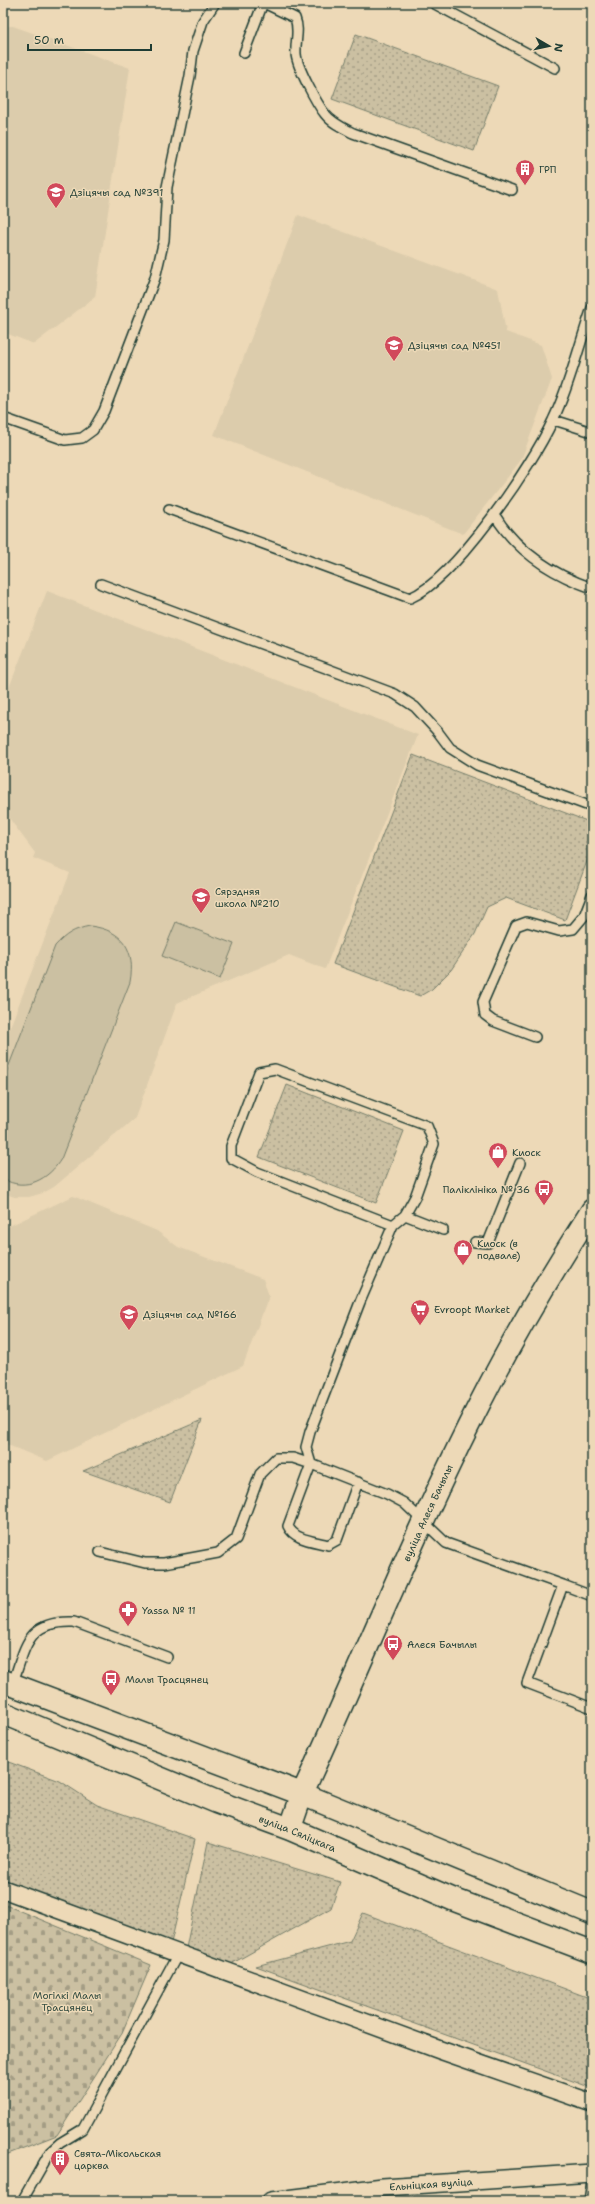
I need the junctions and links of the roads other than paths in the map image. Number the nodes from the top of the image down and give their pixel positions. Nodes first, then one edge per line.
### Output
1 (215, 3) edge
2 (264, 3) edge
3 (433, 3) edge
4 (244, 54) dead end
5 (555, 68) dead end
6 (512, 190) dead end
7 (592, 308) edge
8 (3, 418) edge
9 (554, 420) junction
10 (592, 432) edge
11 (169, 509) dead end
12 (494, 514) junction
13 (101, 584) dead end
14 (592, 588) edge
15 (592, 807) edge
16 (592, 895) edge
17 (535, 1037) dead end
18 (520, 1163) dead end
19 (592, 1210) edge
20 (405, 1215) junction
21 (393, 1225) junction
22 (443, 1230) dead end
23 (475, 1242) dead end
24 (312, 1464) junction
25 (358, 1482) junction
26 (423, 1523) junction
27 (100, 1552) dead end
28 (563, 1585) junction
29 (592, 1596) edge
30 (167, 1657) dead end
31 (8, 1683) edge
32 (592, 1708) edge
33 (3, 1713) edge
34 (302, 1794) junction
35 (290, 1829) junction
36 (3, 1889) edge
37 (592, 1913) edge
38 (179, 1952) junction
39 (592, 1952) edge
40 (592, 2103) edge
41 (592, 2173) edge
42 (592, 2181) edge
43 (22, 2201) edge
44 (271, 2201) edge
45 (589, 2201) edge

1 - 8 lane
2 - 4 lane
2 - 6 lane
3 - 5 lane
7 - 9 lane
9 - 10 lane
9 - 12 lane
11 - 12 lane
12 - 14 lane
13 - 15 lane
16 - 17 lane
18 - 23 lane
19 - 26 street, вуліца Алеся Бачылы
20 - 21 lane
20 - 21 lane
20 - 22 lane
21 - 24 lane
24 - 25 lane
24 - 25 lane
24 - 27 lane
25 - 26 lane
26 - 28 lane
26 - 34 street, вуліца Алеся Бачылы
28 - 29 lane
28 - 32 lane
30 - 31 lane
31 - 34 main road
33 - 35 main road, вуліца Сяліцкага
34 - 35 street, вуліца Алеся Бачылы
34 - 37 main road
35 - 39 main road, вуліца Сяліцкага
36 - 38 street
38 - 40 street
38 - 43 lane
41 - 44 street, Ельніцкая вуліца
42 - 45 lane

